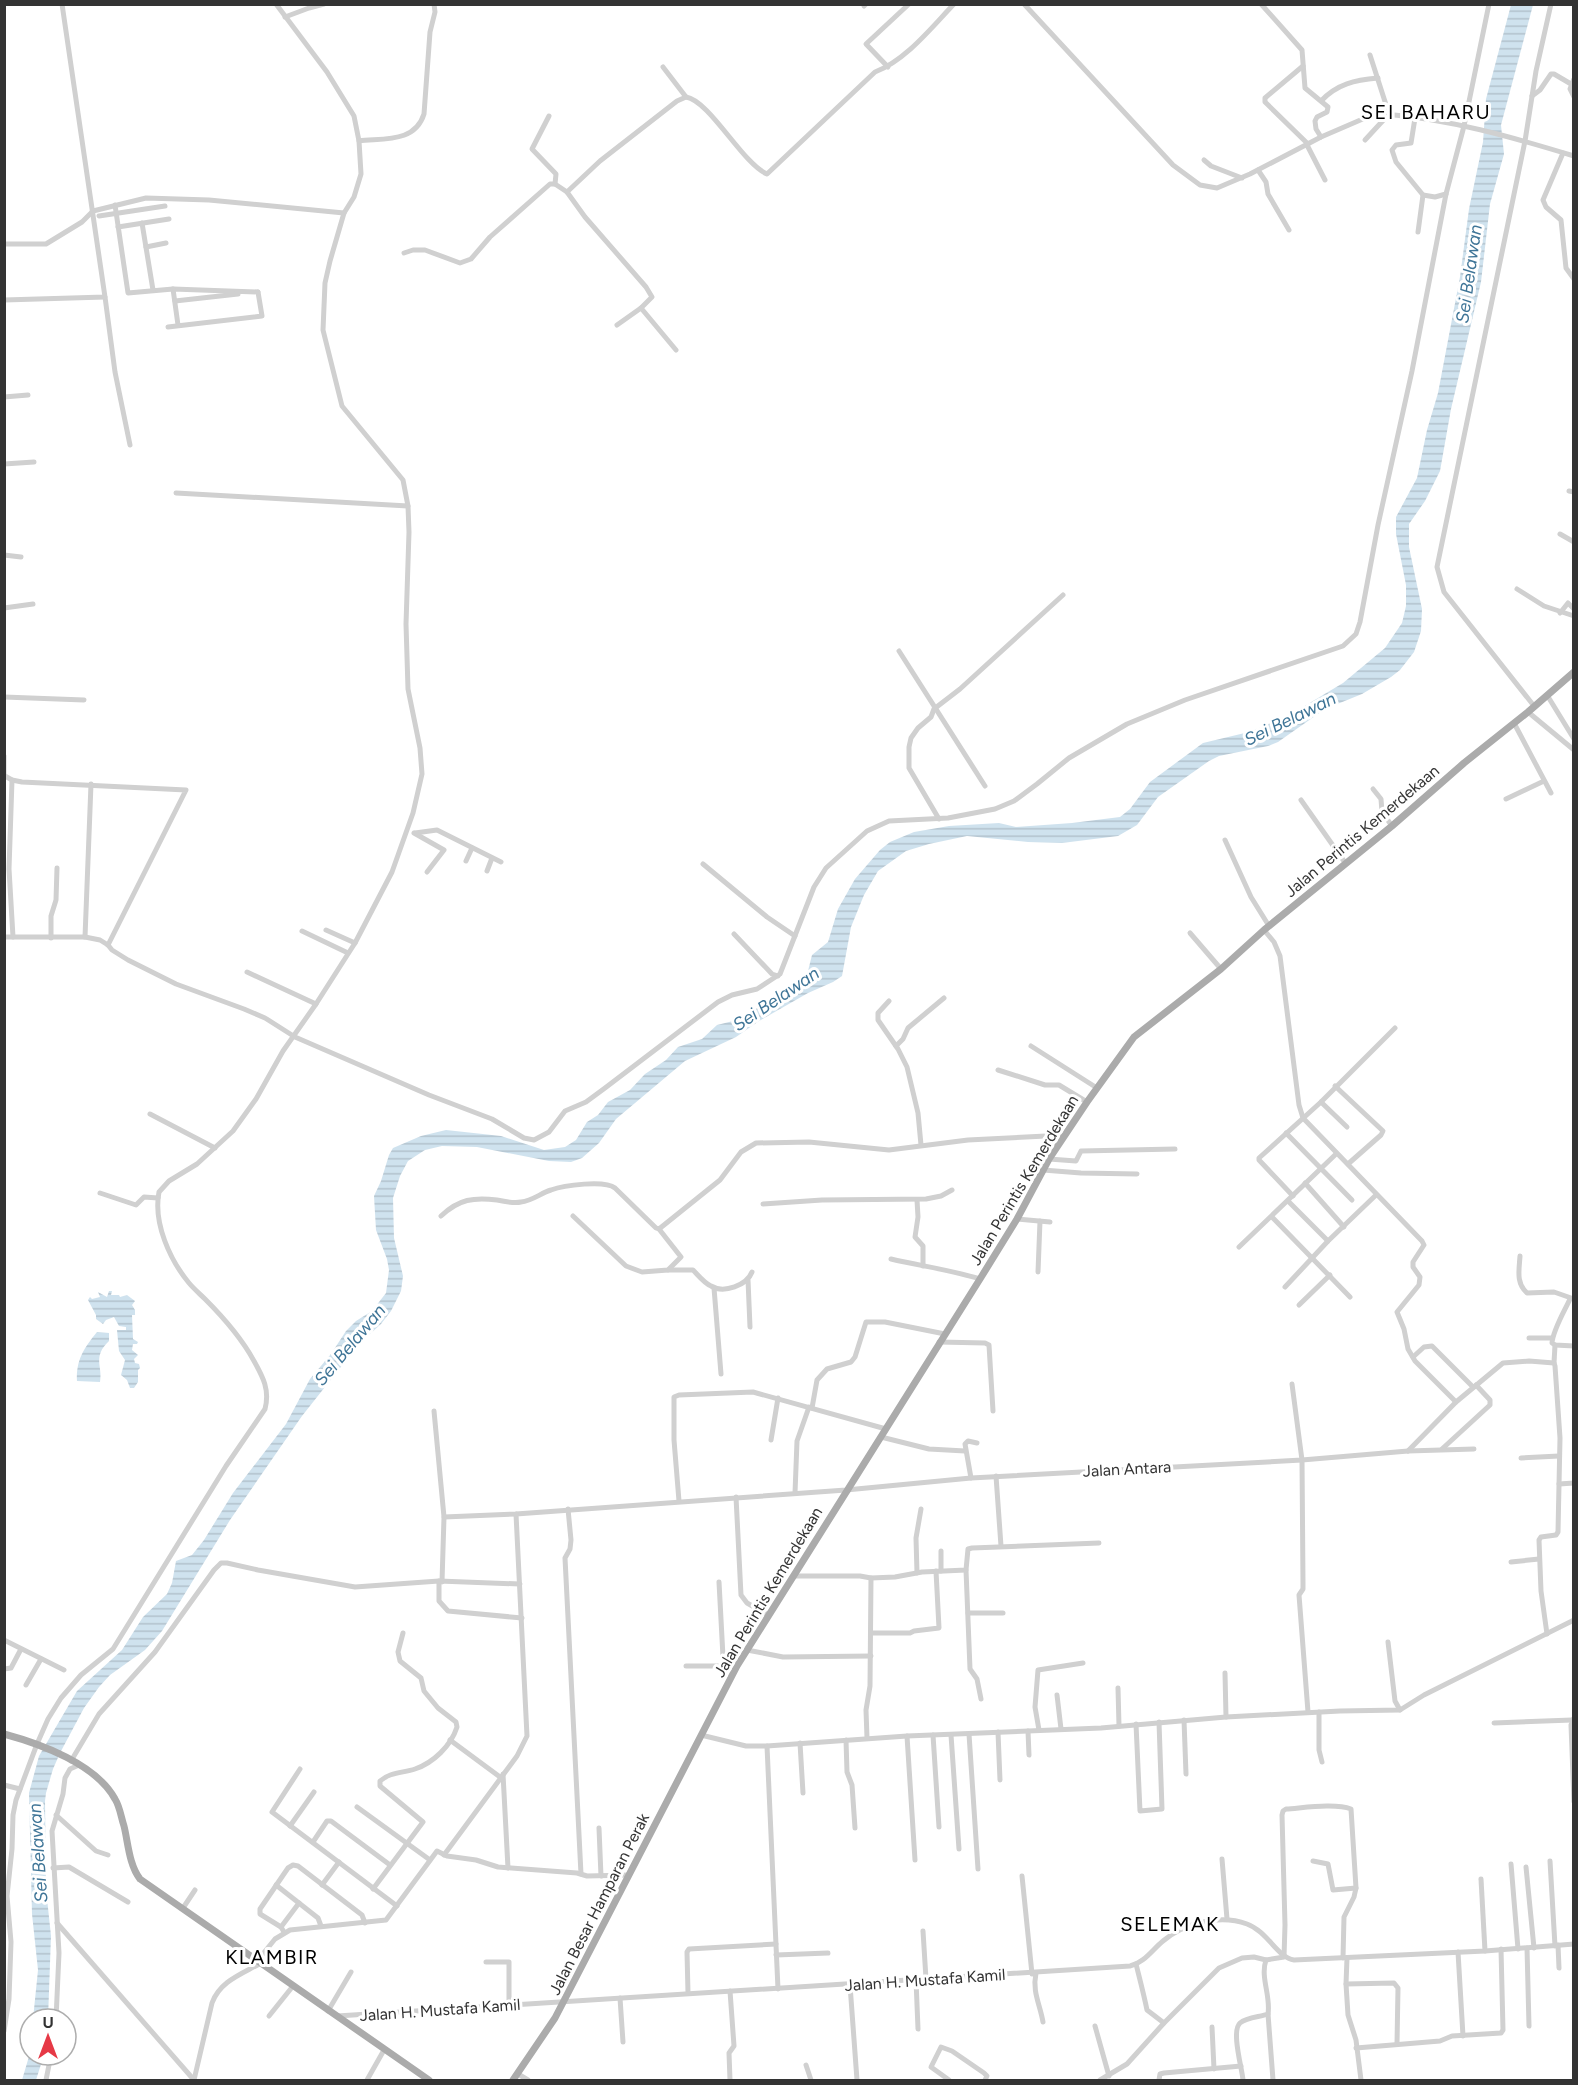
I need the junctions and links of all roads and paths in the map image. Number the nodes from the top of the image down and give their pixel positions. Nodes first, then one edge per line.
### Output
1 (62, 4) edge
2 (276, 4) edge
3 (324, 4) edge
4 (434, 4) edge
5 (909, 4) edge
6 (954, 4) edge
7 (1024, 4) edge
8 (1261, 4) edge
9 (1489, 4) edge
10 (1551, 4) edge
11 (285, 17) junction
12 (1370, 55) dead end
13 (1303, 66) junction
14 (663, 67) dead end
15 (888, 67) junction
16 (1378, 78) junction
17 (1572, 81) edge
18 (1532, 96) junction
19 (686, 97) junction
20 (1574, 97) edge
21 (1321, 101) junction
22 (1389, 114) junction
23 (549, 116) dead end
24 (1415, 118) junction
25 (1464, 126) junction
26 (1321, 137) junction
27 (1522, 140) junction
28 (359, 141) junction
29 (1365, 141) dead end
30 (1307, 145) junction
31 (1563, 153) junction
32 (1574, 156) edge
33 (1204, 160) dead end
34 (1258, 170) junction
35 (1242, 178) junction
36 (1325, 180) dead end
37 (555, 184) junction
38 (567, 192) junction
39 (1446, 194) junction
40 (1423, 195) junction
41 (115, 205) junction
42 (165, 206) dead end
43 (93, 211) junction
44 (344, 213) junction
45 (116, 214) junction
46 (99, 216) dead end
47 (169, 219) dead end
48 (142, 224) junction
49 (118, 227) junction
50 (1289, 230) dead end
51 (1418, 232) dead end
52 (166, 243) dead end
53 (4, 244) edge
54 (146, 247) junction
55 (404, 253) dead end
56 (1574, 279) edge
57 (173, 289) junction
58 (153, 290) junction
59 (258, 292) junction
60 (105, 297) junction
61 (4, 300) edge
62 (175, 301) junction
63 (641, 308) junction
64 (178, 325) junction
65 (618, 325) dead end
66 (168, 327) dead end
67 (676, 350) dead end
68 (28, 395) dead end
69 (4, 397) edge
70 (130, 446) dead end
71 (34, 462) dead end
72 (4, 464) edge
73 (176, 493) dead end
74 (408, 506) junction
75 (1560, 534) dead end
76 (1574, 542) edge
77 (4, 555) edge
78 (21, 557) dead end
79 (1517, 589) dead end
80 (1063, 595) dead end
81 (1574, 599) edge
82 (1568, 603) junction
83 (33, 604) dead end
84 (4, 608) edge
85 (1574, 609) edge
86 (1560, 613) junction
87 (1574, 616) edge
88 (899, 651) dead end
89 (1574, 672) edge
90 (1547, 695) junction
91 (4, 697) edge
92 (84, 700) dead end
93 (934, 709) junction
94 (1531, 709) junction
95 (1514, 723) junction
96 (1574, 739) edge
97 (1574, 750) edge
98 (4, 756) edge
99 (5, 777) edge
100 (12, 780) junction
101 (1544, 781) junction
102 (91, 784) junction
103 (985, 786) dead end
104 (1373, 789) dead end
105 (1551, 793) dead end
106 (1506, 799) dead end
107 (1301, 800) dead end
108 (939, 819) junction
109 (1392, 826) junction
110 (407, 829) junction
111 (415, 833) junction
112 (1225, 840) dead end
113 (472, 848) junction
114 (492, 858) junction
115 (466, 861) dead end
116 (501, 862) dead end
117 (703, 864) dead end
118 (1346, 864) junction
119 (57, 868) dead end
120 (7, 869) edge
121 (486, 871) dead end
122 (427, 872) dead end
123 (1267, 928) junction
124 (326, 930) dead end
125 (302, 932) dead end
126 (1190, 933) dead end
127 (734, 934) dead end
128 (795, 936) junction
129 (4, 937) edge
130 (13, 937) junction
131 (85, 937) junction
132 (51, 938) junction
133 (355, 942) junction
134 (108, 945) junction
135 (348, 953) junction
136 (1221, 969) junction
137 (247, 972) dead end
138 (778, 976) junction
139 (944, 998) dead end
140 (889, 1001) dead end
141 (316, 1004) junction
142 (1395, 1028) dead end
143 (295, 1037) junction
144 (896, 1046) junction
145 (1031, 1046) dead end
146 (998, 1070) dead end
147 (1335, 1086) junction
148 (1097, 1088) junction
149 (1087, 1102) junction
150 (1321, 1102) junction
151 (150, 1114) dead end
152 (1304, 1118) junction
153 (1347, 1127) dead end
154 (1286, 1133) junction
155 (1066, 1135) junction
156 (921, 1145) junction
157 (215, 1148) junction
158 (1174, 1149) dead end
159 (1336, 1154) junction
160 (1049, 1160) junction
161 (1348, 1164) junction
162 (1319, 1169) junction
163 (1043, 1170) junction
164 (1137, 1174) dead end
165 (1305, 1183) junction
166 (952, 1190) dead end
167 (100, 1193) dead end
168 (1376, 1195) junction
169 (158, 1198) junction
170 (1291, 1199) junction
171 (917, 1200) junction
172 (1352, 1200) dead end
173 (763, 1204) dead end
174 (441, 1216) dead end
175 (573, 1216) dead end
176 (1272, 1217) junction
177 (1017, 1219) junction
178 (1040, 1221) junction
179 (1050, 1222) dead end
180 (1344, 1227) junction
181 (659, 1229) junction
182 (1328, 1241) junction
183 (1239, 1247) dead end
184 (1520, 1256) dead end
185 (891, 1258) dead end
186 (1312, 1259) junction
187 (923, 1266) junction
188 (668, 1270) junction
189 (752, 1272) dead end
190 (1038, 1272) dead end
191 (1330, 1275) junction
192 (980, 1279) junction
193 (748, 1280) junction
194 (1285, 1287) dead end
195 (714, 1288) junction
196 (1350, 1297) dead end
197 (1572, 1299) edge
198 (1299, 1305) dead end
199 (750, 1327) dead end
200 (945, 1334) junction
201 (1528, 1338) dead end
202 (1552, 1338) junction
203 (939, 1342) junction
204 (1555, 1345) junction
205 (1574, 1346) edge
206 (1413, 1357) junction
207 (1554, 1363) junction
208 (721, 1374) dead end
209 (1292, 1384) dead end
210 (1474, 1386) junction
211 (778, 1398) junction
212 (1456, 1402) junction
213 (811, 1407) junction
214 (434, 1411) dead end
215 (993, 1411) dead end
216 (886, 1429) junction
217 (881, 1437) junction
218 (771, 1440) dead end
219 (977, 1443) dead end
220 (1442, 1449) junction
221 (1474, 1449) dead end
222 (1408, 1450) junction
223 (965, 1451) junction
224 (1558, 1456) junction
225 (1521, 1458) dead end
226 (1302, 1460) junction
227 (996, 1476) junction
228 (971, 1478) junction
229 (1574, 1483) edge
230 (1559, 1484) junction
231 (846, 1490) junction
232 (795, 1493) junction
233 (736, 1497) junction
234 (679, 1501) junction
235 (568, 1509) junction
236 (921, 1509) dead end
237 (516, 1514) junction
238 (444, 1517) junction
239 (1099, 1544) dead end
240 (1001, 1546) junction
241 (941, 1551) dead end
242 (1539, 1559) junction
243 (1511, 1562) dead end
244 (966, 1570) junction
245 (938, 1571) junction
246 (917, 1572) junction
247 (793, 1576) junction
248 (871, 1578) junction
249 (440, 1581) junction
250 (719, 1582) dead end
251 (520, 1584) junction
252 (968, 1613) junction
253 (1003, 1613) dead end
254 (768, 1615) junction
255 (522, 1618) junction
256 (1574, 1620) edge
257 (403, 1633) dead end
258 (871, 1633) junction
259 (1548, 1634) junction
260 (4, 1640) edge
261 (1388, 1642) dead end
262 (21, 1649) junction
263 (747, 1650) junction
264 (871, 1656) junction
265 (41, 1659) junction
266 (738, 1664) junction
267 (1083, 1664) dead end
268 (686, 1666) dead end
269 (4, 1669) edge
270 (64, 1670) dead end
271 (1225, 1673) dead end
272 (26, 1685) dead end
273 (1118, 1688) dead end
274 (1057, 1695) dead end
275 (981, 1699) dead end
276 (1400, 1710) junction
277 (1308, 1712) junction
278 (1319, 1712) junction
279 (1226, 1717) junction
280 (1573, 1719) edge
281 (1184, 1720) junction
282 (1159, 1722) junction
283 (1494, 1723) dead end
284 (1136, 1724) junction
285 (1119, 1726) junction
286 (1061, 1729) junction
287 (1039, 1730) junction
288 (1028, 1731) junction
289 (998, 1732) junction
290 (4, 1734) edge
291 (969, 1734) junction
292 (701, 1735) junction
293 (933, 1735) junction
294 (951, 1735) junction
295 (908, 1736) junction
296 (867, 1738) junction
297 (450, 1740) junction
298 (846, 1740) junction
299 (800, 1743) junction
300 (38, 1744) junction
301 (767, 1746) junction
302 (1029, 1755) dead end
303 (70, 1760) junction
304 (1322, 1762) dead end
305 (79, 1765) junction
306 (300, 1769) dead end
307 (1186, 1774) dead end
308 (501, 1775) junction
309 (1000, 1780) dead end
310 (4, 1785) edge
311 (20, 1789) junction
312 (314, 1792) dead end
313 (803, 1794) dead end
314 (1574, 1802) edge
315 (357, 1807) dead end
316 (56, 1815) junction
317 (290, 1826) junction
318 (939, 1827) dead end
319 (598, 1828) dead end
320 (855, 1828) dead end
321 (313, 1842) junction
322 (408, 1843) junction
323 (960, 1849) dead end
324 (108, 1855) dead end
325 (444, 1855) junction
326 (1222, 1859) dead end
327 (430, 1860) junction
328 (915, 1860) dead end
329 (1313, 1861) dead end
330 (1550, 1861) dead end
331 (339, 1862) junction
332 (1511, 1864) dead end
333 (390, 1865) junction
334 (1526, 1867) dead end
335 (53, 1868) junction
336 (508, 1868) junction
337 (978, 1869) dead end
338 (581, 1874) junction
339 (629, 1875) junction
340 (601, 1876) junction
341 (1022, 1876) dead end
342 (1481, 1879) dead end
343 (276, 1885) junction
344 (322, 1885) junction
345 (1356, 1888) junction
346 (373, 1889) junction
347 (195, 1890) dead end
348 (128, 1902) dead end
349 (299, 1904) junction
350 (396, 1906) junction
351 (183, 1908) junction
352 (1227, 1919) junction
353 (56, 1921) junction
354 (365, 1923) junction
355 (321, 1926) junction
356 (283, 1929) junction
357 (923, 1931) dead end
358 (776, 1944) junction
359 (1574, 1944) edge
360 (1557, 1946) junction
361 (1530, 1948) junction
362 (1501, 1949) junction
363 (1518, 1949) junction
364 (1485, 1951) junction
365 (8, 1952) edge
366 (1458, 1952) junction
367 (828, 1953) dead end
368 (776, 1955) junction
369 (1284, 1957) junction
370 (1345, 1958) junction
371 (1266, 1960) junction
372 (260, 1962) junction
373 (486, 1962) dead end
374 (1136, 1964) junction
375 (1559, 1968) dead end
376 (351, 1972) dead end
377 (1034, 1974) junction
378 (926, 1979) junction
379 (916, 1980) junction
380 (1346, 1984) junction
381 (850, 1985) junction
382 (293, 1986) junction
383 (778, 1989) junction
384 (730, 1991) junction
385 (688, 1994) junction
386 (620, 1998) junction
387 (564, 2001) junction
388 (509, 2006) junction
389 (57, 2007) edge
390 (328, 2011) junction
391 (1268, 2014) junction
392 (269, 2016) dead end
393 (337, 2016) junction
394 (5, 2021) edge
395 (1043, 2022) dead end
396 (1164, 2023) junction
397 (1095, 2026) dead end
398 (1529, 2026) dead end
399 (1212, 2027) dead end
400 (918, 2029) dead end
401 (4, 2031) edge
402 (1463, 2036) junction
403 (623, 2042) dead end
404 (1397, 2044) junction
405 (1356, 2048) junction
406 (384, 2050) junction
407 (806, 2066) dead end
408 (1241, 2066) junction
409 (1214, 2068) junction
410 (938, 2073) junction
411 (518, 2074) junction
412 (1109, 2076) junction
413 (194, 2080) edge
414 (367, 2080) edge
415 (429, 2080) edge
416 (513, 2080) edge
417 (528, 2080) edge
418 (730, 2080) edge
419 (811, 2080) edge
420 (857, 2080) edge
421 (935, 2080) edge
422 (949, 2080) edge
423 (985, 2080) edge
424 (1100, 2080) edge
425 (1159, 2080) edge
426 (1244, 2080) edge
427 (1273, 2080) edge
428 (1361, 2080) edge

1 - 43 street
2 - 11 street
3 - 11 street
4 - 28 street
5 - 15 street
6 - 15 street
7 - 35 street
8 - 13 street
9 - 25 street
10 - 18 street
11 - 28 street
12 - 16 street
13 - 21 street
13 - 30 street
14 - 19 street
15 - 19 street
16 - 21 street
16 - 22 street
17 - 18 street
17 - 20 street
18 - 27 street
19 - 38 street
21 - 26 street
22 - 24 street
22 - 26 street
22 - 29 street
23 - 37 street
24 - 25 street
24 - 40 street
25 - 27 street
25 - 39 street
26 - 30 street
27 - 31 street
27 - 94 street
28 - 44 street
30 - 34 street
30 - 36 street
31 - 32 street
31 - 56 street
33 - 35 street
34 - 35 street
34 - 50 street
37 - 38 street
37 - 55 street
38 - 63 street
39 - 40 street
39 - 108 street
40 - 51 street
41 - 43 street
41 - 44 street
41 - 45 street
42 - 45 street
43 - 53 street
43 - 60 street
44 - 74 street
45 - 46 street
45 - 49 street
47 - 48 street
48 - 49 street
48 - 54 street
49 - 58 street
52 - 54 street
54 - 58 street
57 - 58 street
57 - 59 street
57 - 62 street
59 - 62 street
59 - 64 street
60 - 61 street
60 - 70 street
62 - 64 street
63 - 65 street
63 - 67 street
64 - 66 street
68 - 69 street
71 - 72 street
73 - 74 street
74 - 110 street
75 - 76 street
77 - 78 street
79 - 86 street
80 - 93 street
81 - 82 street
82 - 85 street
82 - 86 street
83 - 84 street
86 - 87 street
88 - 93 street
89 - 90 main road, Jalan Perintis Kemerdekaan
90 - 94 main road, Jalan Perintis Kemerdekaan
90 - 96 street
91 - 92 street
93 - 103 street
93 - 108 street
94 - 95 main road, Jalan Perintis Kemerdekaan
94 - 97 street
95 - 101 street
95 - 109 main road, Jalan Perintis Kemerdekaan
98 - 99 street
99 - 100 street
100 - 102 street
100 - 120 street
101 - 105 street
101 - 106 street
102 - 131 street
102 - 134 street
104 - 109 street
107 - 118 street
108 - 128 street
109 - 118 main road, Jalan Perintis Kemerdekaan
110 - 111 street
110 - 133 street
111 - 113 street
111 - 122 street
112 - 123 street
113 - 114 street
113 - 115 street
114 - 116 street
114 - 121 street
117 - 128 street
118 - 123 main road, Jalan Perintis Kemerdekaan
119 - 132 street
120 - 130 street
123 - 136 main road, Jalan Perintis Kemerdekaan
123 - 152 street
124 - 133 street
125 - 135 street
126 - 136 street
127 - 138 street
128 - 138 street
129 - 130 street
130 - 132 street
131 - 132 street
131 - 134 street
133 - 135 street
134 - 143 street
135 - 141 street
136 - 148 main road, Jalan Perintis Kemerdekaan
137 - 141 street
138 - 143 street
139 - 144 street
140 - 144 street
141 - 143 street
142 - 147 street
143 - 157 street
144 - 156 street
145 - 148 street
146 - 149 street
147 - 150 street
147 - 161 street
148 - 149 main road, Jalan Perintis Kemerdekaan
149 - 155 main road, Jalan Perintis Kemerdekaan
150 - 152 street
150 - 153 street
151 - 157 street
152 - 154 street
152 - 159 street
154 - 162 street
154 - 170 street
155 - 156 street
155 - 160 main road, Jalan Perintis Kemerdekaan
156 - 181 street
157 - 169 street
158 - 160 street
159 - 161 street
159 - 162 street
160 - 163 main road, Jalan Perintis Kemerdekaan
161 - 168 street
162 - 165 street
162 - 172 street
163 - 164 street
163 - 177 main road, Jalan Perintis Kemerdekaan
165 - 170 street
165 - 180 street
166 - 171 street
167 - 169 street
168 - 180 street
168 - 206 street
169 - 300 street
170 - 176 street
170 - 182 street
171 - 173 street
171 - 187 street
174 - 181 street
175 - 188 street
176 - 183 street
176 - 186 street
177 - 178 street
177 - 192 main road, Jalan Perintis Kemerdekaan
178 - 179 street
178 - 190 street
180 - 182 street
181 - 188 street
182 - 186 street
184 - 197 street
185 - 187 street
186 - 191 street
186 - 194 street
187 - 192 street
188 - 195 street
189 - 193 street
191 - 196 street
191 - 198 street
192 - 200 main road, Jalan Perintis Kemerdekaan
193 - 195 street
193 - 199 street
195 - 208 street
197 - 202 street
200 - 203 main road, Jalan Perintis Kemerdekaan
200 - 213 street
201 - 202 street
202 - 204 street
203 - 215 street
203 - 216 main road, Jalan Perintis Kemerdekaan
204 - 205 street
204 - 207 street
206 - 210 street
206 - 212 street
207 - 210 street
207 - 224 street
209 - 226 street
210 - 212 street
210 - 220 street
211 - 213 street
211 - 218 street
211 - 234 street
212 - 222 street
213 - 216 street
213 - 232 street
214 - 238 street
216 - 217 main road, Jalan Perintis Kemerdekaan
217 - 223 street
217 - 231 main road, Jalan Perintis Kemerdekaan
219 - 223 street
220 - 221 street, Jalan Antara
220 - 222 street, Jalan Antara
222 - 226 street, Jalan Antara
223 - 228 street
224 - 225 street
224 - 230 street
226 - 227 street, Jalan Antara
226 - 277 street
227 - 228 street, Jalan Antara
227 - 240 street
228 - 231 street, Jalan Antara
229 - 230 street
230 - 242 street
231 - 232 street, Jalan Antara
231 - 247 main road, Jalan Perintis Kemerdekaan
232 - 233 street, Jalan Antara
233 - 234 street, Jalan Antara
233 - 254 street
234 - 235 street, Jalan Antara
235 - 237 street, Jalan Antara
235 - 338 street
236 - 246 street
237 - 238 street, Jalan Antara
237 - 251 street
238 - 249 street
239 - 240 street
240 - 244 street
241 - 245 street
242 - 243 street
242 - 259 street
244 - 245 street
244 - 252 street
245 - 246 street
245 - 258 street
246 - 248 street
247 - 248 street
247 - 254 main road, Jalan Perintis Kemerdekaan
248 - 258 street
249 - 251 street
249 - 255 street
249 - 303 street
250 - 266 street
251 - 255 street
252 - 253 street
252 - 275 street
254 - 263 main road, Jalan Perintis Kemerdekaan
255 - 308 street
256 - 259 street
257 - 297 street
258 - 264 street
259 - 276 street
260 - 262 street
261 - 276 street
262 - 265 street
262 - 269 street
263 - 264 street
263 - 266 main road, Jalan Perintis Kemerdekaan
264 - 296 street
265 - 270 street
265 - 272 street
266 - 268 street
266 - 292 main road, Jalan Perintis Kemerdekaan
267 - 287 street
271 - 279 street
273 - 285 street
274 - 286 street
276 - 278 street
277 - 278 street
277 - 279 street
278 - 304 street
279 - 281 street
280 - 283 street
280 - 314 street
281 - 282 street
281 - 307 street
282 - 284 street
282 - 284 street
284 - 285 street
285 - 286 street
286 - 287 street
287 - 288 street
288 - 289 street
288 - 302 street
289 - 291 street
289 - 309 street
290 - 300 main road
291 - 294 street
291 - 337 street
292 - 301 street
292 - 339 main road, Jalan Besar Hamparan Perak
293 - 294 street
293 - 295 street
293 - 318 street
294 - 323 street
295 - 296 street
295 - 328 street
296 - 298 street
297 - 308 street
297 - 322 street
298 - 299 street
298 - 320 street
299 - 301 street
299 - 313 street
300 - 303 main road
300 - 311 street
301 - 358 street
303 - 305 main road
305 - 316 street
305 - 351 main road
306 - 317 street
308 - 325 street
308 - 336 street
310 - 311 street
311 - 365 street
312 - 317 street
315 - 322 street
316 - 324 street
316 - 335 street
317 - 321 street
319 - 340 street
321 - 331 street
321 - 333 street
322 - 327 street
322 - 333 street
325 - 327 street
325 - 336 street
326 - 352 street
327 - 350 street
329 - 345 street
330 - 360 street
331 - 344 street
331 - 346 street
332 - 363 street
333 - 346 street
334 - 361 street
335 - 348 street
335 - 353 street
336 - 338 street
338 - 340 street
339 - 340 street
339 - 387 main road, Jalan Besar Hamparan Perak
341 - 377 street
342 - 364 street
343 - 344 street
343 - 349 street
343 - 356 street
344 - 354 street
345 - 369 street
345 - 370 street
346 - 350 street
347 - 351 street
349 - 355 street
349 - 356 street
350 - 354 street
351 - 372 main road
352 - 369 street
352 - 374 street
353 - 389 street
353 - 413 street
354 - 355 street
355 - 356 street
356 - 372 street
357 - 378 street
358 - 368 street
358 - 385 street
359 - 360 street
360 - 361 street
360 - 375 street
361 - 363 street
361 - 398 street
362 - 363 street
362 - 364 street
362 - 402 street
364 - 366 street
365 - 394 street
366 - 370 street
366 - 402 street
367 - 368 street
368 - 383 street
369 - 370 street
369 - 371 street
370 - 380 street
371 - 391 street
371 - 396 street
372 - 382 main road
372 - 413 street
373 - 388 street
374 - 377 street, Jalan H. Mustafa Kamil
374 - 396 street
376 - 390 street
377 - 378 street, Jalan H. Mustafa Kamil
377 - 395 street
378 - 379 street, Jalan H. Mustafa Kamil
379 - 381 street, Jalan H. Mustafa Kamil
379 - 400 street
380 - 404 street
380 - 405 street
381 - 383 street, Jalan H. Mustafa Kamil
381 - 420 street
382 - 390 main road
382 - 392 street
383 - 384 street, Jalan H. Mustafa Kamil
384 - 385 street, Jalan H. Mustafa Kamil
384 - 418 street
385 - 386 street, Jalan H. Mustafa Kamil
386 - 387 street, Jalan H. Mustafa Kamil
386 - 403 street
387 - 388 street, Jalan H. Mustafa Kamil
387 - 411 main road, Jalan Besar Hamparan Perak
388 - 393 street, Jalan H. Mustafa Kamil
390 - 393 main road
391 - 408 street
391 - 427 street
393 - 406 main road
394 - 401 street
396 - 412 street
397 - 412 street
399 - 409 street
402 - 404 street
404 - 405 street
405 - 428 street
406 - 414 street
406 - 415 main road
407 - 419 street
408 - 409 street
408 - 426 street
409 - 425 street
410 - 421 street
410 - 422 street
410 - 423 street
411 - 416 main road, Jalan Besar Hamparan Perak
411 - 417 street
412 - 424 street

